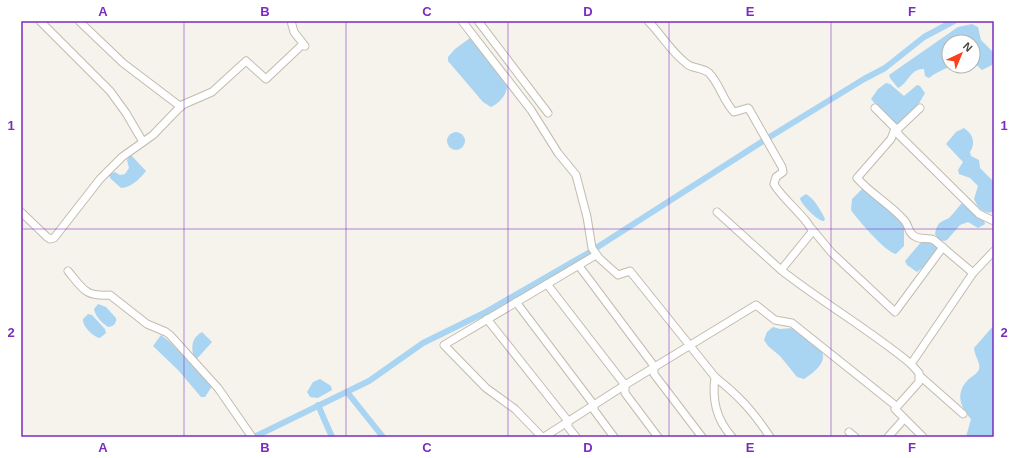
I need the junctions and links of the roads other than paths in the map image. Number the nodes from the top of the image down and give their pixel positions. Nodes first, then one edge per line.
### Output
1 (40, 21) edge
2 (78, 21) edge
3 (291, 21) edge
4 (462, 21) edge
5 (478, 21) edge
6 (648, 21) edge
7 (181, 107) junction
8 (875, 108) dead end
9 (920, 108) dead end
10 (548, 113) dead end
11 (896, 129) junction
12 (143, 142) junction
13 (21, 212) edge
14 (717, 212) dead end
15 (994, 221) edge
16 (812, 229) junction
17 (943, 247) junction
18 (994, 251) edge
19 (596, 255) junction
20 (579, 266) junction
21 (781, 270) junction
22 (68, 271) dead end
23 (973, 274) junction
24 (547, 284) junction
25 (516, 302) junction
26 (487, 319) junction
27 (690, 345) junction
28 (911, 364) junction
29 (654, 366) junction
30 (920, 376) junction
31 (715, 377) junction
32 (625, 384) junction
33 (594, 405) junction
34 (896, 406) junction
35 (963, 414) dead end
36 (904, 420) junction
37 (568, 421) junction
38 (251, 435) edge
39 (728, 436) edge
40 (543, 437) edge
41 (576, 437) edge
42 (614, 437) edge
43 (658, 437) edge
44 (702, 437) edge
45 (770, 437) edge
46 (888, 437) edge
47 (923, 437) edge

1 - 12 street
2 - 7 street
3 - 7 street
4 - 19 street
5 - 10 street
6 - 16 street
7 - 12 street
8 - 11 street
9 - 11 street
11 - 15 street
11 - 17 street
12 - 13 street
14 - 21 street
16 - 17 street
16 - 21 street
17 - 23 street
18 - 23 street
19 - 20 street
19 - 27 street
20 - 24 street
20 - 29 street
21 - 28 street
22 - 38 street
23 - 28 street
24 - 25 street
24 - 32 street
25 - 26 street
25 - 33 street
26 - 37 street
26 - 40 street
27 - 29 street
27 - 31 street
27 - 34 street
28 - 30 street
29 - 32 street
29 - 44 street
30 - 34 street
30 - 35 street
31 - 39 street
31 - 45 street
32 - 33 street
32 - 43 street
33 - 37 street
33 - 42 street
34 - 36 street
36 - 46 street
36 - 47 street
37 - 40 street
37 - 41 street

